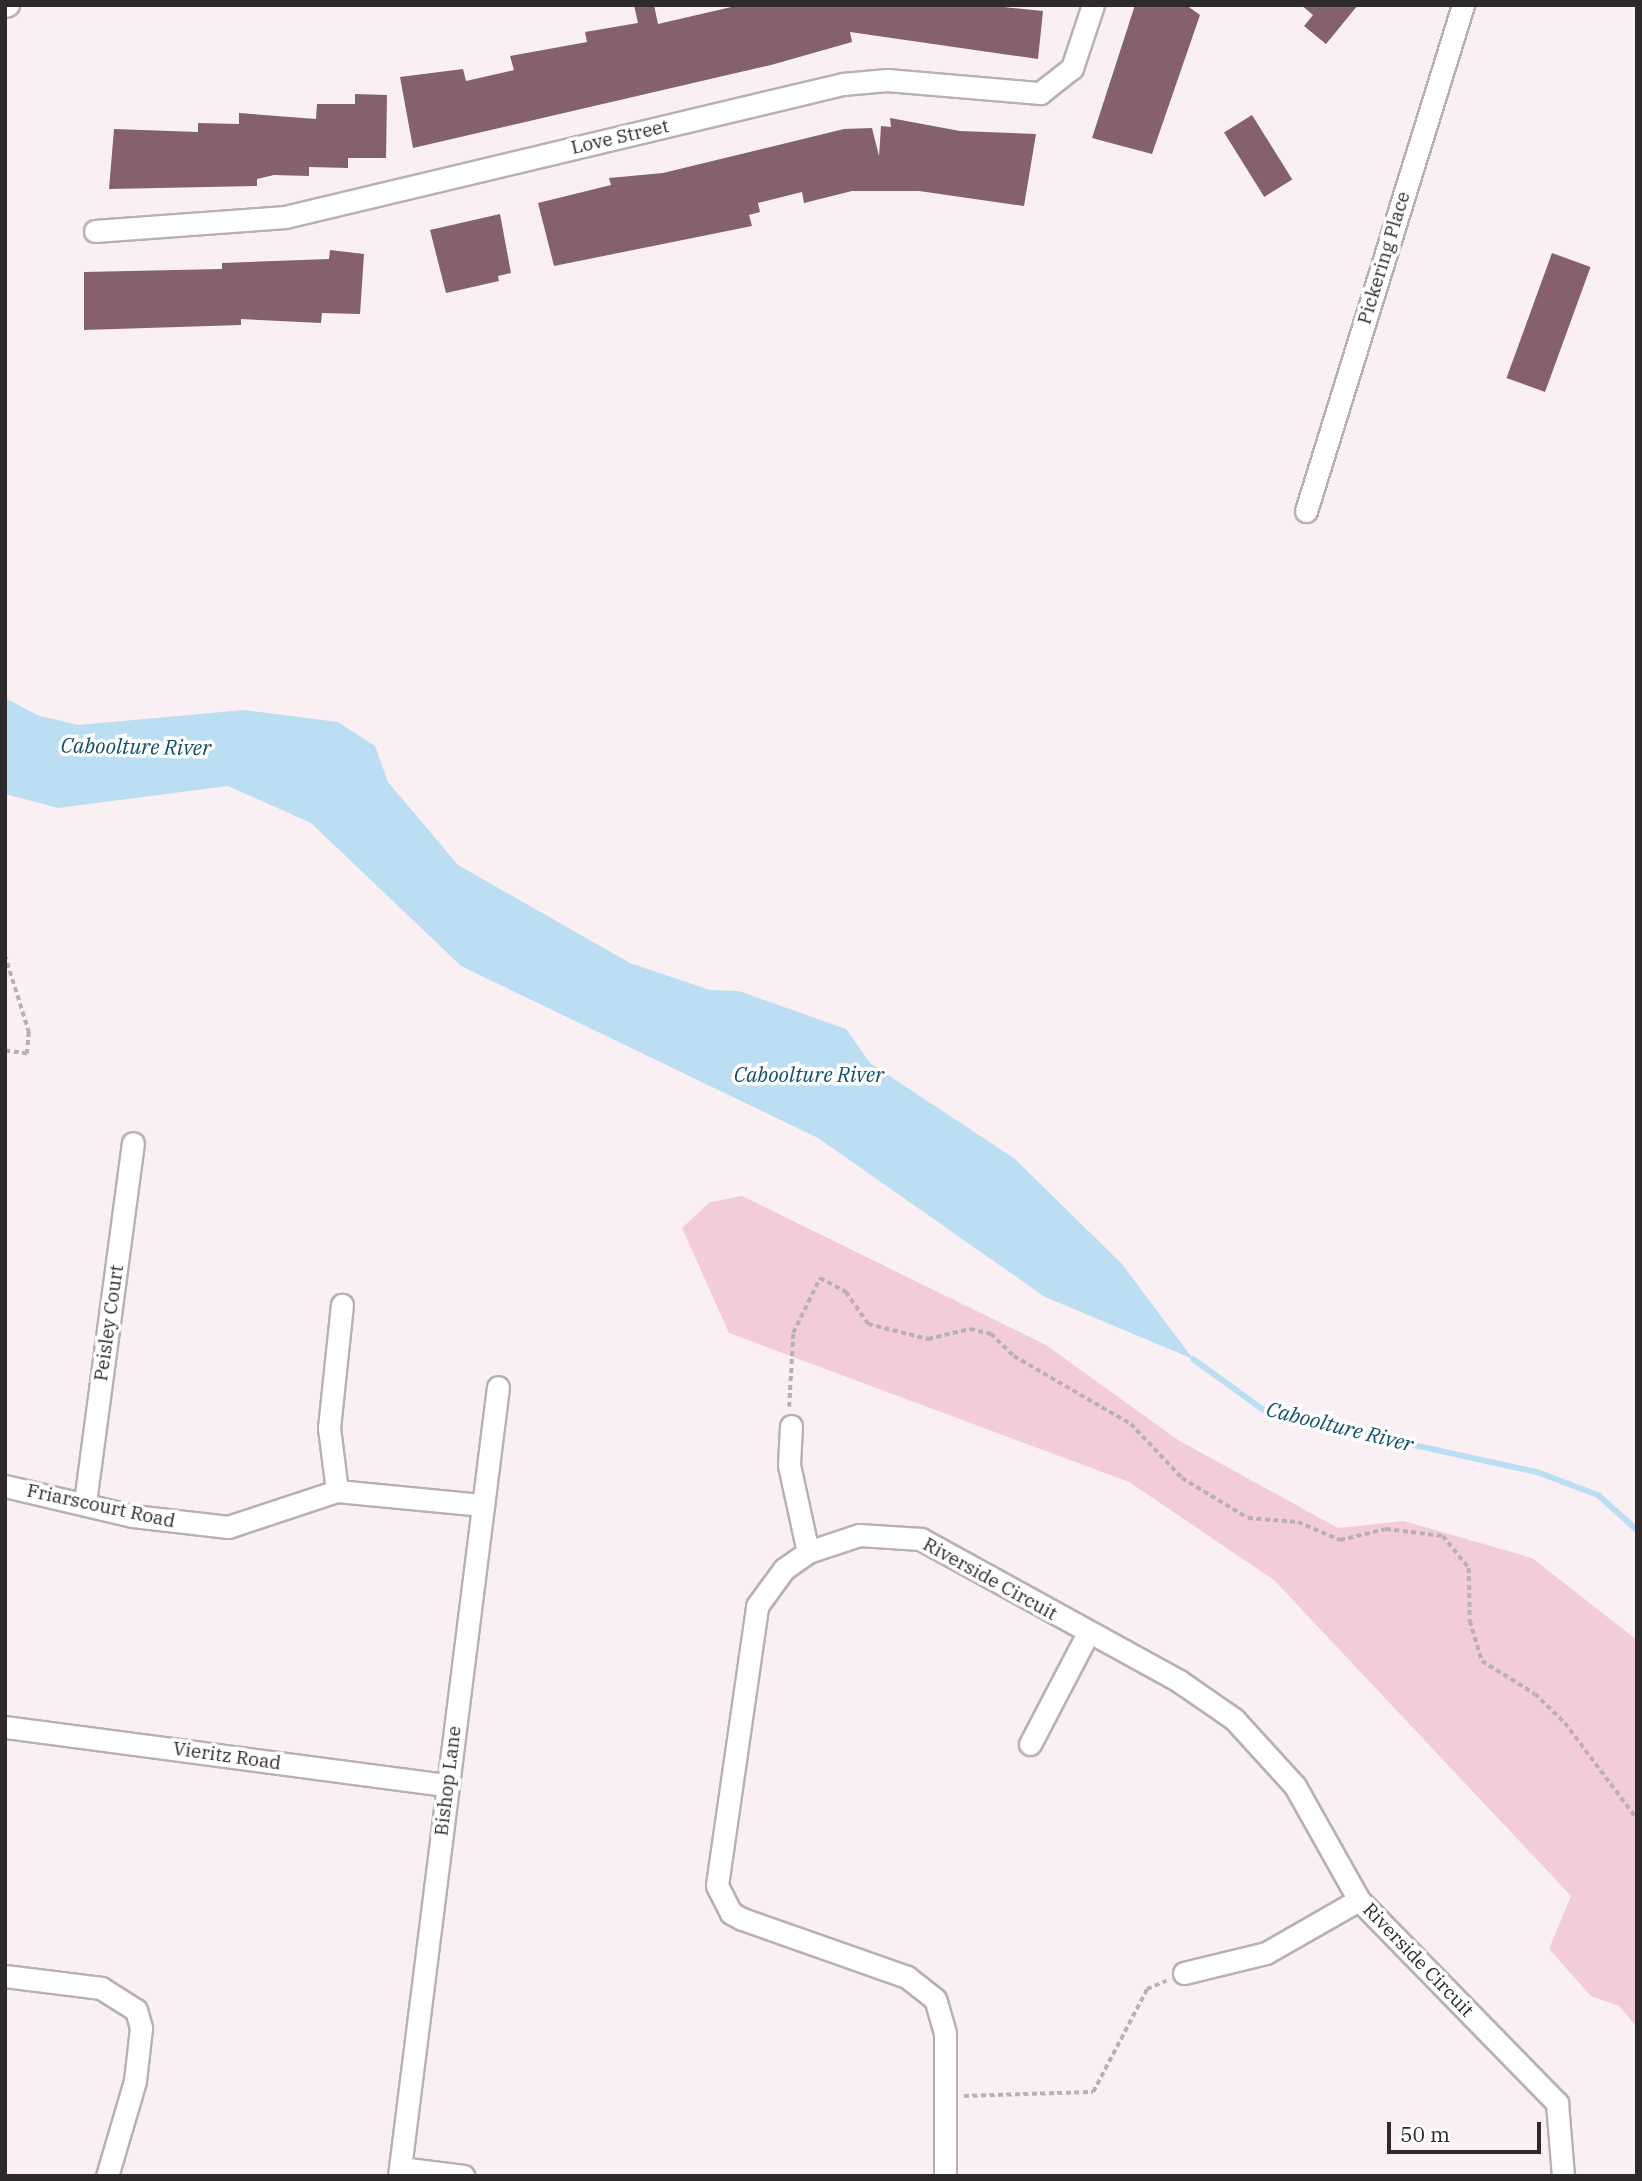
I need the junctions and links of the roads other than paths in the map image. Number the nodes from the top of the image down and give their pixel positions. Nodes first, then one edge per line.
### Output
1 (1093, 5) edge
2 (1463, 5) edge
3 (94, 232) dead end
4 (1306, 511) dead end
5 (133, 1143) dead end
6 (342, 1304) dead end
7 (498, 1387) dead end
8 (791, 1426) road end
9 (5, 1486) edge
10 (337, 1491) junction
11 (85, 1502) junction
12 (483, 1505) junction
13 (808, 1552) junction
14 (1088, 1633) junction
15 (5, 1727) edge
16 (1030, 1744) dead end
17 (448, 1785) junction
18 (1359, 1900) junction
19 (1184, 1973) road end
20 (5, 1976) edge
21 (400, 2172) edge
22 (107, 2176) edge
23 (463, 2176) edge
24 (945, 2176) edge
25 (1563, 2176) edge

1 - 3 street, Love Street
2 - 4 street, Pickering Place
5 - 11 street, Peisley Court
6 - 10 street
7 - 12 street, Bishop Lane
8 - 13 street
9 - 11 street, Friarscourt Road
10 - 11 street, Friarscourt Road
10 - 12 street, Friarscourt Road
12 - 17 street, Bishop Lane
13 - 14 street, Riverside Circuit
13 - 24 street, Riverside Circuit
14 - 16 street
14 - 18 street, Riverside Circuit
15 - 17 street, Vieritz Road
17 - 21 street, Bishop Lane
18 - 19 street
18 - 25 street, Riverside Circuit
20 - 22 street
21 - 23 street

